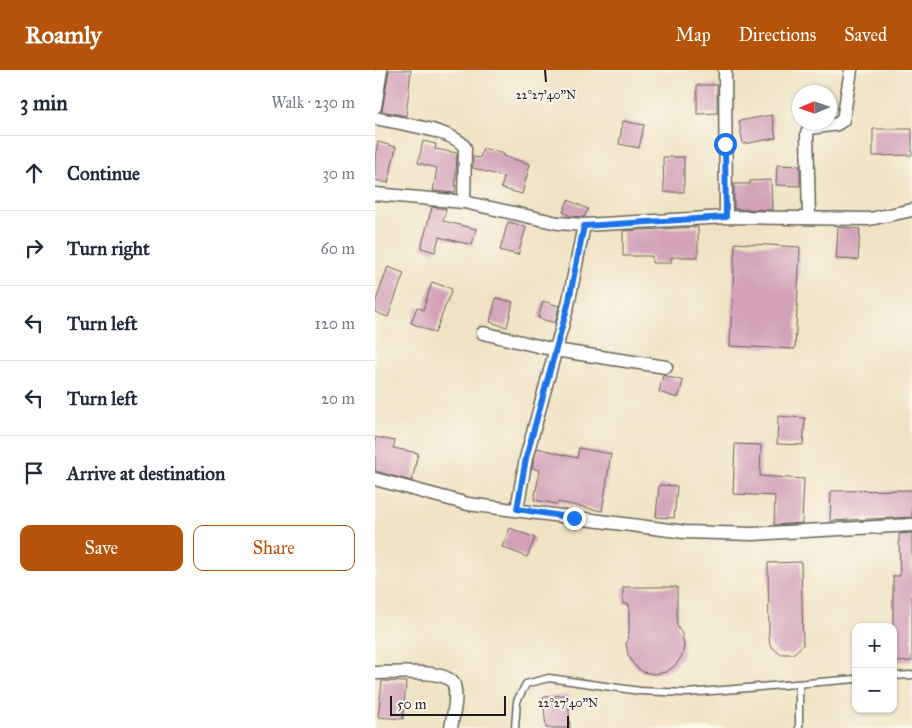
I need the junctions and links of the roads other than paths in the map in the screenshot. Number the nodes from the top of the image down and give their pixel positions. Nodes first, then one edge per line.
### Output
1 (381, 70) edge
2 (725, 70) edge
3 (851, 70) edge
4 (375, 107) edge
5 (375, 118) edge
6 (375, 194) edge
7 (464, 202) junction
8 (912, 210) edge
9 (726, 217) junction
10 (809, 217) junction
11 (584, 226) junction
12 (483, 333) dead end
13 (555, 350) junction
14 (665, 367) dead end
15 (375, 479) edge
16 (517, 509) junction
17 (912, 525) edge
18 (375, 672) edge
19 (912, 675) edge
20 (897, 676) edge
21 (852, 679) edge
22 (799, 684) junction
23 (451, 728) edge
24 (515, 728) edge
25 (799, 728) edge

1 - 4 street
2 - 9 street
3 - 10 street
5 - 7 street
6 - 7 street
7 - 11 street
8 - 10 street
9 - 10 street
9 - 11 street
11 - 13 street
12 - 13 street
13 - 14 street
13 - 16 street
15 - 16 street
16 - 17 street
18 - 23 street
19 - 20 lane
21 - 22 lane
22 - 24 lane
22 - 25 lane

